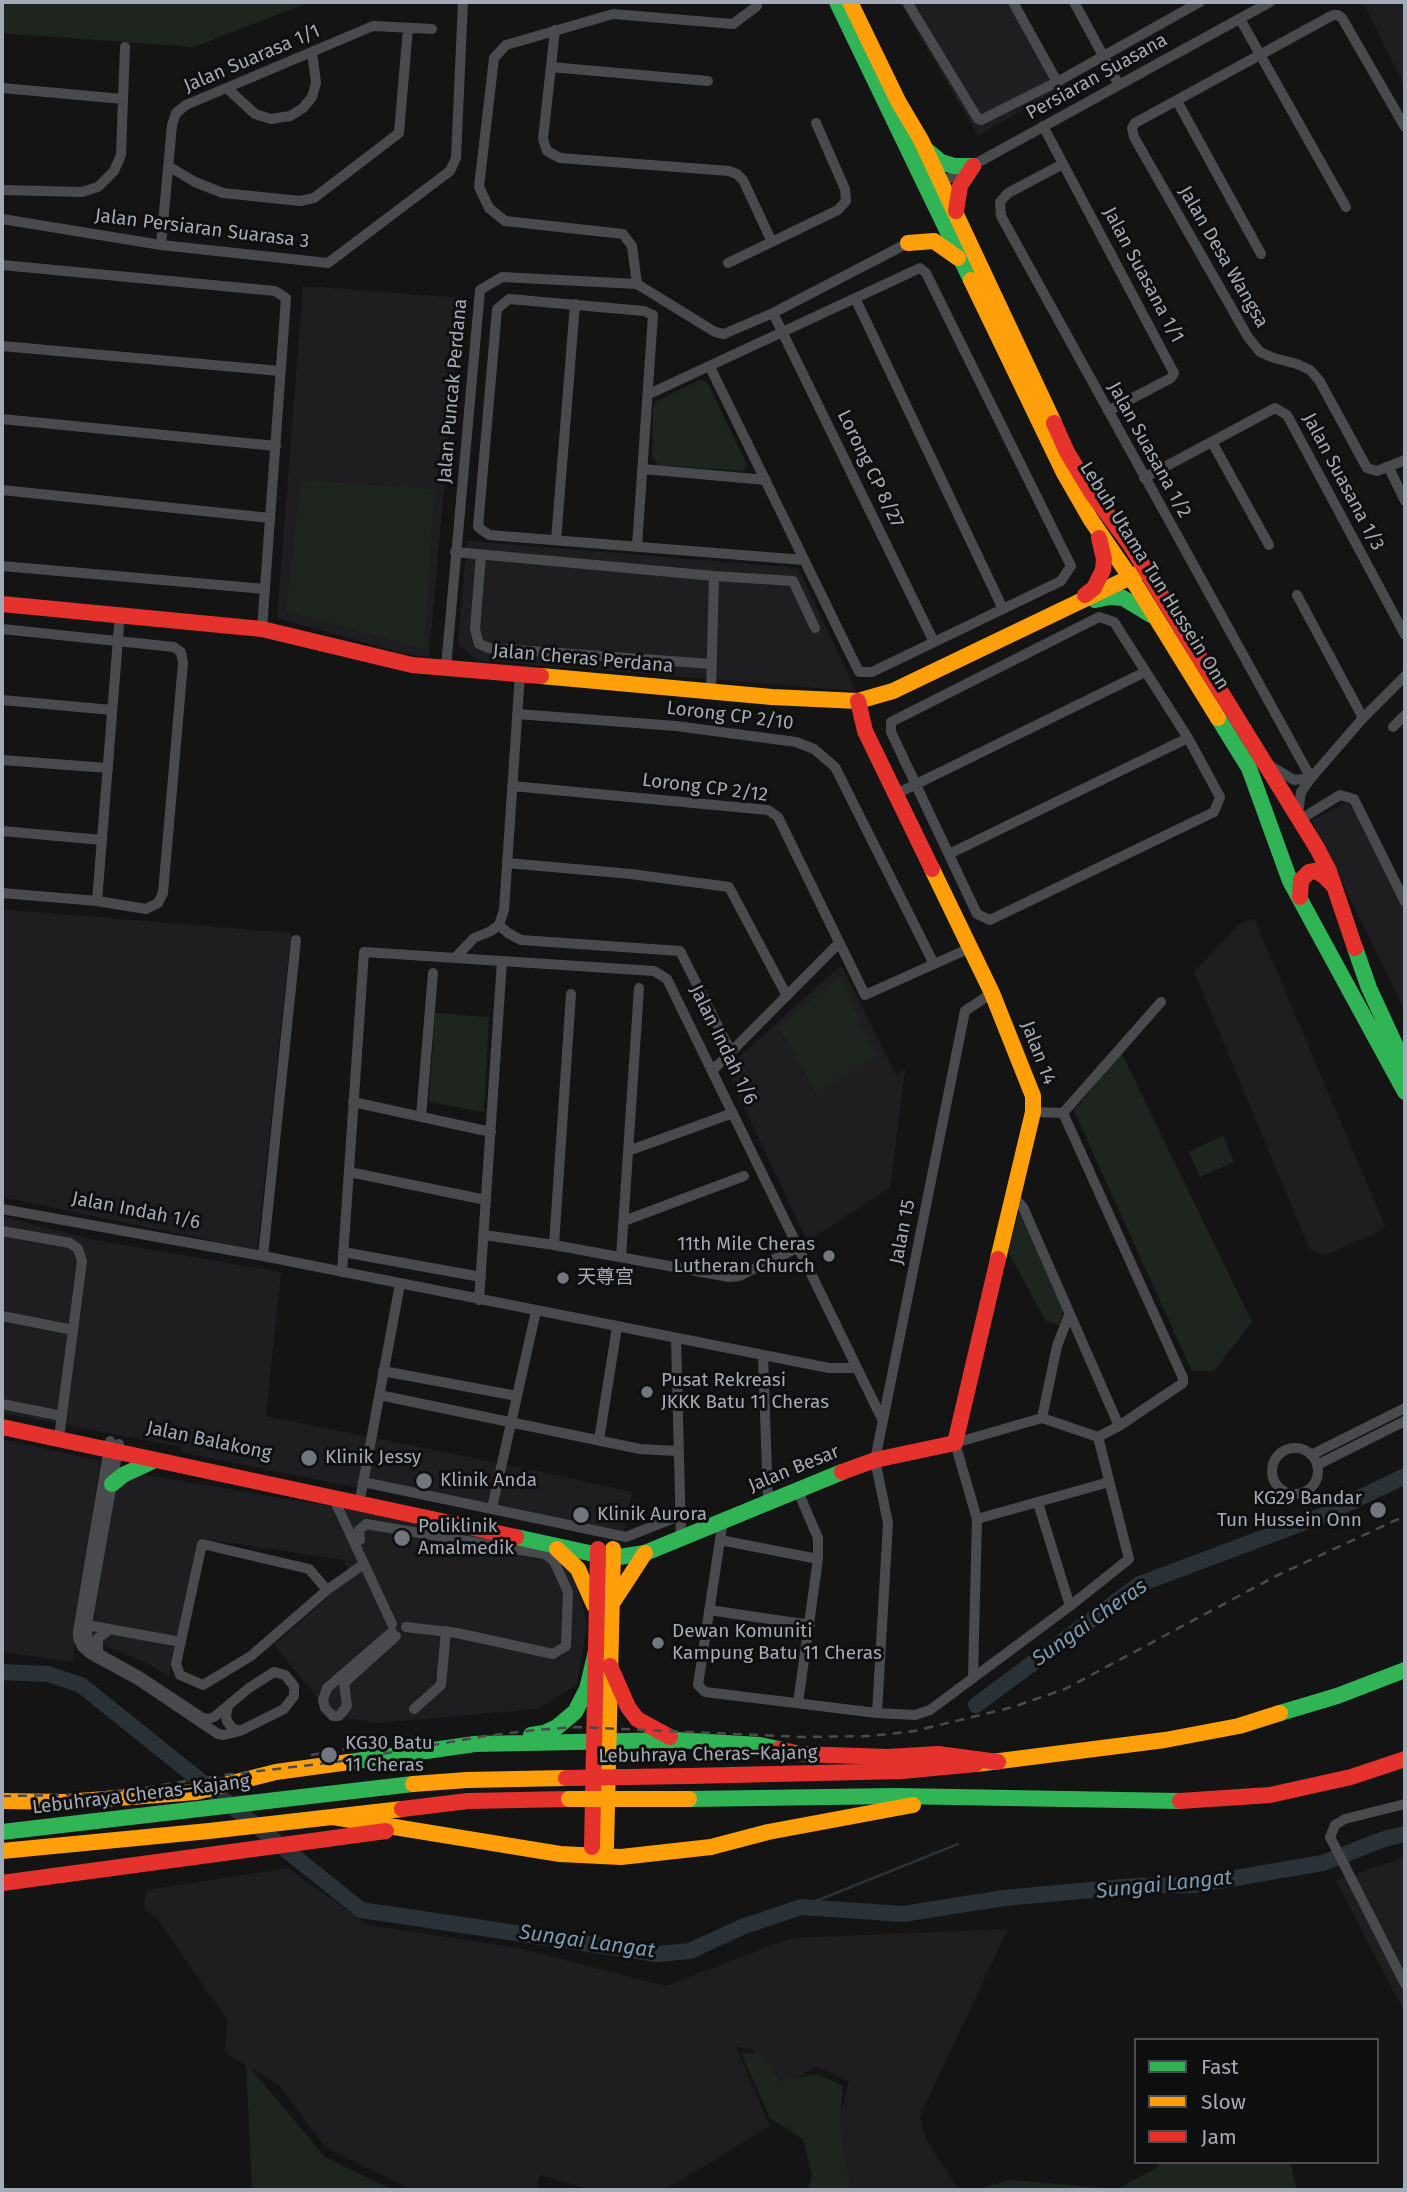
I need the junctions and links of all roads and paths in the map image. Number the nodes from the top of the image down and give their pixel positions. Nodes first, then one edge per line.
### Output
1 (463, 2) edge
2 (837, 2) edge
3 (850, 2) edge
4 (907, 2) edge
5 (1013, 2) edge
6 (1074, 2) edge
7 (1200, 2) edge
8 (1270, 2) edge
9 (757, 4) edge
10 (1240, 19) junction
11 (408, 27) junction
12 (432, 29) dead end
13 (555, 30) junction
14 (125, 47) dead end
15 (312, 52) junction
16 (1260, 55) junction
17 (1104, 56) junction
18 (551, 67) junction
19 (708, 80) dead end
20 (1057, 82) junction
21 (1119, 85) junction
22 (2, 88) edge
23 (228, 89) junction
24 (123, 99) junction
25 (1177, 101) junction
26 (816, 123) dead end
27 (1043, 126) junction
28 (1405, 127) edge
29 (924, 146) junction
30 (1063, 164) junction
31 (168, 166) junction
32 (973, 166) junction
33 (935, 186) junction
34 (2, 190) edge
35 (936, 207) junction
36 (1346, 207) dead end
37 (957, 217) junction
38 (2, 219) edge
39 (772, 242) junction
40 (908, 243) junction
41 (161, 245) junction
42 (1261, 254) dead end
43 (961, 259) junction
44 (728, 263) dead end
45 (2, 265) edge
46 (637, 284) junction
47 (855, 298) junction
48 (575, 304) junction
49 (773, 313) junction
50 (784, 332) junction
51 (2, 346) edge
52 (710, 367) junction
53 (280, 371) junction
54 (649, 394) junction
55 (1108, 411) junction
56 (2, 419) edge
57 (1212, 442) junction
58 (276, 446) junction
59 (1405, 460) edge
60 (1389, 468) junction
61 (643, 469) junction
62 (1144, 478) junction
63 (766, 480) junction
64 (2, 491) edge
65 (1405, 501) edge
66 (270, 519) junction
67 (1091, 520) junction
68 (1115, 527) junction
69 (556, 540) junction
70 (1269, 545) dead end
71 (636, 547) junction
72 (455, 552) junction
73 (481, 555) junction
74 (804, 560) junction
75 (2, 566) edge
76 (1133, 575) junction
77 (714, 576) junction
78 (265, 589) junction
79 (1297, 595) dead end
80 (2, 604) edge
81 (1069, 608) junction
82 (1003, 609) junction
83 (120, 614) junction
84 (1156, 618) junction
85 (1175, 619) junction
86 (815, 628) dead end
87 (2, 629) edge
88 (262, 629) junction
89 (1405, 635) edge
90 (118, 640) junction
91 (934, 642) junction
92 (712, 664) junction
93 (446, 667) junction
94 (1145, 672) junction
95 (520, 674) junction
96 (1405, 676) edge
97 (711, 692) junction
98 (2, 700) edge
99 (858, 701) junction
100 (112, 710) junction
101 (517, 714) junction
102 (1405, 715) edge
103 (1363, 718) junction
104 (1393, 727) dead end
105 (1188, 738) junction
106 (2, 760) edge
107 (1265, 763) junction
108 (108, 768) junction
109 (1311, 778) junction
110 (1255, 782) junction
111 (916, 785) junction
112 (512, 786) junction
113 (896, 794) junction
114 (1299, 816) junction
115 (2, 831) edge
116 (102, 840) junction
117 (949, 853) junction
118 (507, 863) junction
119 (1335, 887) junction
120 (2, 893) edge
121 (97, 901) junction
122 (1405, 902) edge
123 (1301, 903) junction
124 (499, 925) junction
125 (296, 940) dead end
126 (839, 943) junction
127 (970, 948) junction
128 (455, 958) junction
129 (502, 961) junction
130 (934, 964) junction
131 (433, 973) dead end
132 (639, 988) dead end
133 (992, 993) junction
134 (571, 994) dead end
135 (787, 996) junction
136 (1161, 1002) dead end
137 (1360, 1011) junction
138 (731, 1052) junction
139 (1405, 1066) edge
140 (713, 1070) junction
141 (1405, 1092) edge
142 (353, 1102) junction
143 (1033, 1112) junction
144 (733, 1113) junction
145 (1063, 1113) junction
146 (421, 1117) junction
147 (491, 1132) junction
148 (628, 1151) junction
149 (349, 1172) junction
150 (744, 1176) dead end
151 (1013, 1196) junction
152 (486, 1200) junction
153 (2, 1209) edge
154 (624, 1222) junction
155 (2, 1231) edge
156 (484, 1235) junction
157 (554, 1245) junction
158 (797, 1248) junction
159 (343, 1252) junction
160 (263, 1256) junction
161 (621, 1257) junction
162 (342, 1272) junction
163 (481, 1278) junction
164 (400, 1284) junction
165 (479, 1300) junction
166 (536, 1311) junction
167 (1069, 1315) junction
168 (2, 1316) edge
169 (617, 1326) junction
170 (73, 1330) junction
171 (676, 1338) junction
172 (763, 1355) junction
173 (857, 1368) junction
174 (383, 1371) junction
175 (379, 1395) junction
176 (517, 1396) junction
177 (2, 1404) edge
178 (1405, 1408) edge
179 (1042, 1418) junction
180 (2, 1419) edge
181 (882, 1419) junction
182 (513, 1421) junction
183 (1405, 1422) edge
184 (61, 1423) junction
185 (1119, 1426) junction
186 (2, 1427) edge
187 (1098, 1437) junction
188 (600, 1440) junction
189 (955, 1443) junction
190 (114, 1448) junction
191 (677, 1451) junction
192 (875, 1460) junction
193 (1314, 1460) junction
194 (153, 1461) junction
195 (1109, 1482) junction
196 (112, 1485) junction
197 (797, 1489) junction
198 (360, 1493) junction
199 (333, 1497) junction
200 (768, 1501) junction
201 (1038, 1503) junction
202 (492, 1508) junction
203 (679, 1516) junction
204 (977, 1519) junction
205 (723, 1520) junction
206 (681, 1537) junction
207 (360, 1540) junction
208 (720, 1540) junction
209 (554, 1546) junction
210 (649, 1551) junction
211 (605, 1552) junction
212 (818, 1559) junction
213 (364, 1564) junction
214 (588, 1589) junction
215 (327, 1590) junction
216 (568, 1592) junction
217 (1070, 1606) junction
218 (709, 1610) junction
219 (604, 1612) junction
220 (86, 1619) junction
221 (810, 1625) junction
222 (397, 1628) junction
223 (110, 1629) junction
224 (446, 1631) junction
225 (178, 1642) junction
226 (596, 1651) junction
227 (101, 1655) junction
228 (610, 1666) junction
229 (1405, 1670) edge
230 (974, 1676) junction
231 (799, 1703) junction
232 (228, 1706) junction
233 (414, 1709) dead end
234 (877, 1713) junction
235 (240, 1731) junction
236 (676, 1740) junction
237 (602, 1741) junction
238 (475, 1744) junction
239 (1405, 1759) edge
240 (998, 1762) junction
241 (416, 1784) junction
242 (191, 1796) junction
243 (959, 1797) junction
244 (2, 1801) edge
245 (1405, 1804) edge
246 (2, 1808) edge
247 (333, 1817) junction
248 (838, 1818) junction
249 (398, 1829) junction
250 (2, 1832) edge
251 (599, 1847) junction
252 (541, 1849) junction
253 (2, 1851) edge
254 (2, 1883) edge
255 (1405, 1984) edge

1 - 41 street, Jalan Persiaran Suarasa 3
2 - 33 main road, Lebuh Utama Tun Hussein Onn
3 - 29 main road, Lebuh Utama Tun Hussein Onn
4 - 20 street
5 - 20 street
6 - 17 street
7 - 17 street
8 - 10 street, Persiaran Suasana
9 - 13 street
10 - 16 street
10 - 21 street, Persiaran Suasana
11 - 12 street, Jalan Suarasa 1/1
11 - 15 street, Jalan Suarasa 1/1
11 - 31 street
13 - 18 street
13 - 46 street
14 - 24 street
15 - 23 street, Jalan Suarasa 1/1
15 - 23 street
16 - 25 street
16 - 28 street
16 - 36 street
17 - 20 street
17 - 21 street
18 - 19 street
18 - 39 street
21 - 27 street, Persiaran Suasana
22 - 24 street
23 - 31 street, Jalan Suarasa 1/1
24 - 34 street
25 - 42 street
25 - 60 street, Jalan Desa Wangsa
26 - 39 street
27 - 30 street, Jalan Suasana 1/1
27 - 32 street, Persiaran Suasana
29 - 32 main road
29 - 33 main road, Lebuh Utama Tun Hussein Onn
30 - 55 street, Jalan Suasana 1/2
30 - 55 street, Jalan Suasana 1/1
31 - 41 street, Jalan Suarasa 1/1
32 - 33 street, Persiaran Suasana
32 - 37 main road
33 - 35 main road, Lebuh Utama Tun Hussein Onn
33 - 37 main road, Lebuh Utama Tun Hussein Onn
35 - 40 main road
35 - 43 main road, Lebuh Utama Tun Hussein Onn
37 - 68 main road, Lebuh Utama Tun Hussein Onn
38 - 41 street, Jalan Persiaran Suarasa 3
39 - 44 street
40 - 43 main road
40 - 49 street, Jalan Puncak Perdana
43 - 67 main road, Lebuh Utama Tun Hussein Onn
45 - 53 street
46 - 49 street, Jalan Puncak Perdana
46 - 72 street, Jalan Puncak Perdana
47 - 50 street
47 - 82 street
47 - 82 street
48 - 54 street
48 - 69 street
48 - 69 street
49 - 50 street, Lorong CP 8/27
50 - 52 street
50 - 91 street, Lorong CP 8/27
51 - 53 street
52 - 54 street
52 - 63 street
53 - 58 street
54 - 61 street
55 - 62 street, Jalan Suasana 1/2
56 - 58 street
57 - 62 street, Jalan Suasana 1/3
57 - 70 street
57 - 89 street, Jalan Suasana 1/3
58 - 66 street
59 - 60 street
60 - 65 street
61 - 63 street
61 - 71 street
62 - 109 street, Jalan Suasana 1/2
63 - 74 street
64 - 66 street
66 - 78 street
67 - 76 main road, Lebuh Utama Tun Hussein Onn
67 - 81 main road
68 - 76 main road
68 - 85 main road, Lebuh Utama Tun Hussein Onn
69 - 71 street
71 - 74 street
72 - 73 street
72 - 93 street, Jalan Puncak Perdana
73 - 77 street
73 - 92 street
74 - 91 street
75 - 78 street
76 - 81 main road, Jalan Cheras Perdana
76 - 84 main road, Lebuh Utama Tun Hussein Onn
76 - 85 main road
77 - 86 street
77 - 92 street
78 - 88 street
79 - 103 street
80 - 83 main road, Jalan Cheras Perdana
81 - 84 main road
81 - 99 main road, Jalan Cheras Perdana
82 - 91 street
83 - 88 main road, Jalan Cheras Perdana
83 - 90 street
84 - 110 main road, Lebuh Utama Tun Hussein Onn
85 - 107 main road, Lebuh Utama Tun Hussein Onn
87 - 90 street
88 - 93 main road, Jalan Cheras Perdana
90 - 100 street
90 - 121 street
92 - 97 street
93 - 95 main road, Jalan Cheras Perdana
94 - 105 street
94 - 111 street
94 - 111 street
95 - 97 main road, Jalan Cheras Perdana
95 - 101 street
96 - 103 street
97 - 99 main road, Jalan Cheras Perdana
98 - 100 street
99 - 113 main road, Jalan 14
100 - 108 street
101 - 112 street
101 - 130 street, Lorong CP 2/10
102 - 104 street
103 - 109 street
105 - 117 street
105 - 117 street
106 - 108 street
107 - 109 street
107 - 114 main road, Lebuh Utama Tun Hussein Onn
108 - 116 street
109 - 114 street
110 - 123 main road, Lebuh Utama Tun Hussein Onn
110 - 137 main road
111 - 113 street
111 - 117 street
112 - 118 street
112 - 126 street, Lorong CP 2/12
113 - 127 main road, Jalan 14
114 - 119 main road, Lebuh Utama Tun Hussein Onn
114 - 122 street
115 - 116 street
116 - 121 street
118 - 124 street
118 - 135 street
119 - 123 main road
119 - 139 main road, Lebuh Utama Tun Hussein Onn
120 - 121 street
123 - 137 main road, Lebuh Utama Tun Hussein Onn
124 - 128 street
124 - 138 street
125 - 160 street
126 - 130 street, Lorong CP 2/12
126 - 135 street
127 - 130 street
127 - 133 main road, Jalan 14
128 - 129 street, Jalan Indah 1/6
128 - 142 street, Jalan Indah 1/6
129 - 140 street, Jalan Indah 1/6
129 - 147 street
131 - 146 street
132 - 148 street
133 - 143 main road, Jalan 14
133 - 181 street, Jalan 15
134 - 157 street
135 - 138 street
136 - 145 street
137 - 141 main road, Lebuh Utama Tun Hussein Onn
138 - 140 street
140 - 144 street, Jalan Indah 1/6
142 - 146 street
142 - 149 street
143 - 145 street
143 - 151 main road, Jalan 14
144 - 148 street
144 - 158 street, Jalan Indah 1/6
145 - 185 street
146 - 147 street
147 - 152 street
148 - 154 street
149 - 152 street
149 - 159 street
150 - 154 street
151 - 167 street
151 - 189 main road, Jalan 14
152 - 156 street
153 - 160 street, Jalan Indah 1/6
154 - 161 street
155 - 170 street
156 - 157 street
156 - 163 street
157 - 161 street
158 - 161 street
158 - 173 street, Jalan Indah 1/6
159 - 162 street
159 - 163 street
160 - 162 street, Jalan Indah 1/6
162 - 164 street, Jalan Indah 1/6
163 - 165 street
164 - 165 street, Jalan Indah 1/6
164 - 174 street
165 - 166 street, Jalan Indah 1/6
166 - 169 street, Jalan Indah 1/6
166 - 176 street
167 - 179 street
167 - 185 street
168 - 170 street
169 - 171 street, Jalan Indah 1/6
169 - 188 street
170 - 184 street
171 - 172 street, Jalan Indah 1/6
171 - 191 street
172 - 173 street, Jalan Indah 1/6
172 - 200 street
173 - 181 street, Jalan Indah 1/6
174 - 175 street
174 - 176 street
175 - 182 street
175 - 198 street
176 - 182 street
177 - 184 street
178 - 193 street
179 - 187 street
179 - 189 street
180 - 184 main road, Jalan Balakong
181 - 192 street, Jalan 15
182 - 188 street
182 - 202 street
183 - 193 street
184 - 190 main road, Jalan Balakong
185 - 187 street
186 - 190 main road, Jalan Balakong
187 - 195 street
188 - 191 street
189 - 192 main road, Jalan Besar
189 - 204 street
190 - 194 main road, Jalan Balakong
190 - 196 street
190 - 198 main road, Jalan Balakong
190 - 220 street
191 - 203 street
192 - 197 main road, Jalan Besar
192 - 234 street
193 - 193 street
194 - 196 main road
194 - 199 main road, Jalan Balakong
195 - 201 street
195 - 217 street
196 - 220 street
197 - 200 main road, Jalan Besar
197 - 212 street
198 - 199 main road, Jalan Balakong
198 - 202 street
198 - 207 street
198 - 209 main road, Jalan Balakong
198 - 211 main road, Jalan Balakong
199 - 213 street
200 - 205 main road, Jalan Besar
201 - 204 street
201 - 217 street
202 - 203 street
203 - 206 street
204 - 230 street
205 - 206 main road, Jalan Besar
205 - 208 street
206 - 210 main road, Jalan Besar
207 - 216 street
207 - 222 street
208 - 212 street
208 - 218 street
209 - 211 main road, Jalan Balakong
209 - 214 main road
210 - 211 main road, Jalan Besar
210 - 219 main road
211 - 219 main road
212 - 221 street
213 - 215 street
213 - 222 street
214 - 216 street
214 - 219 main road
215 - 225 street
215 - 225 street
216 - 224 street
217 - 230 street
218 - 221 street
218 - 231 street
219 - 226 main road
219 - 228 main road
220 - 223 street
220 - 225 street
220 - 227 street
220 - 235 street
221 - 231 street
222 - 222 street
222 - 224 street
223 - 225 street
223 - 227 street
224 - 233 street
226 - 237 main road
226 - 238 main road
227 - 232 street
228 - 236 main road
228 - 237 main road
229 - 240 main road, Lebuhraya Cheras–Kajang
230 - 234 street
231 - 234 street
232 - 235 street
232 - 235 street
236 - 237 main road
236 - 240 main road
237 - 238 main road
237 - 251 main road
238 - 242 main road
239 - 243 main road, Lebuhraya Cheras–Kajang
240 - 241 main road, Lebuhraya Cheras–Kajang, bridge
241 - 242 main road
241 - 250 main road, Lebuhraya Cheras–Kajang
242 - 244 main road
242 - 246 main road
243 - 247 main road, Lebuhraya Cheras–Kajang, bridge
243 - 248 main road
245 - 255 street
247 - 249 main road
247 - 253 main road, Lebuhraya Cheras–Kajang
248 - 251 main road
248 - 252 main road
249 - 252 main road
249 - 254 main road
251 - 252 main road

